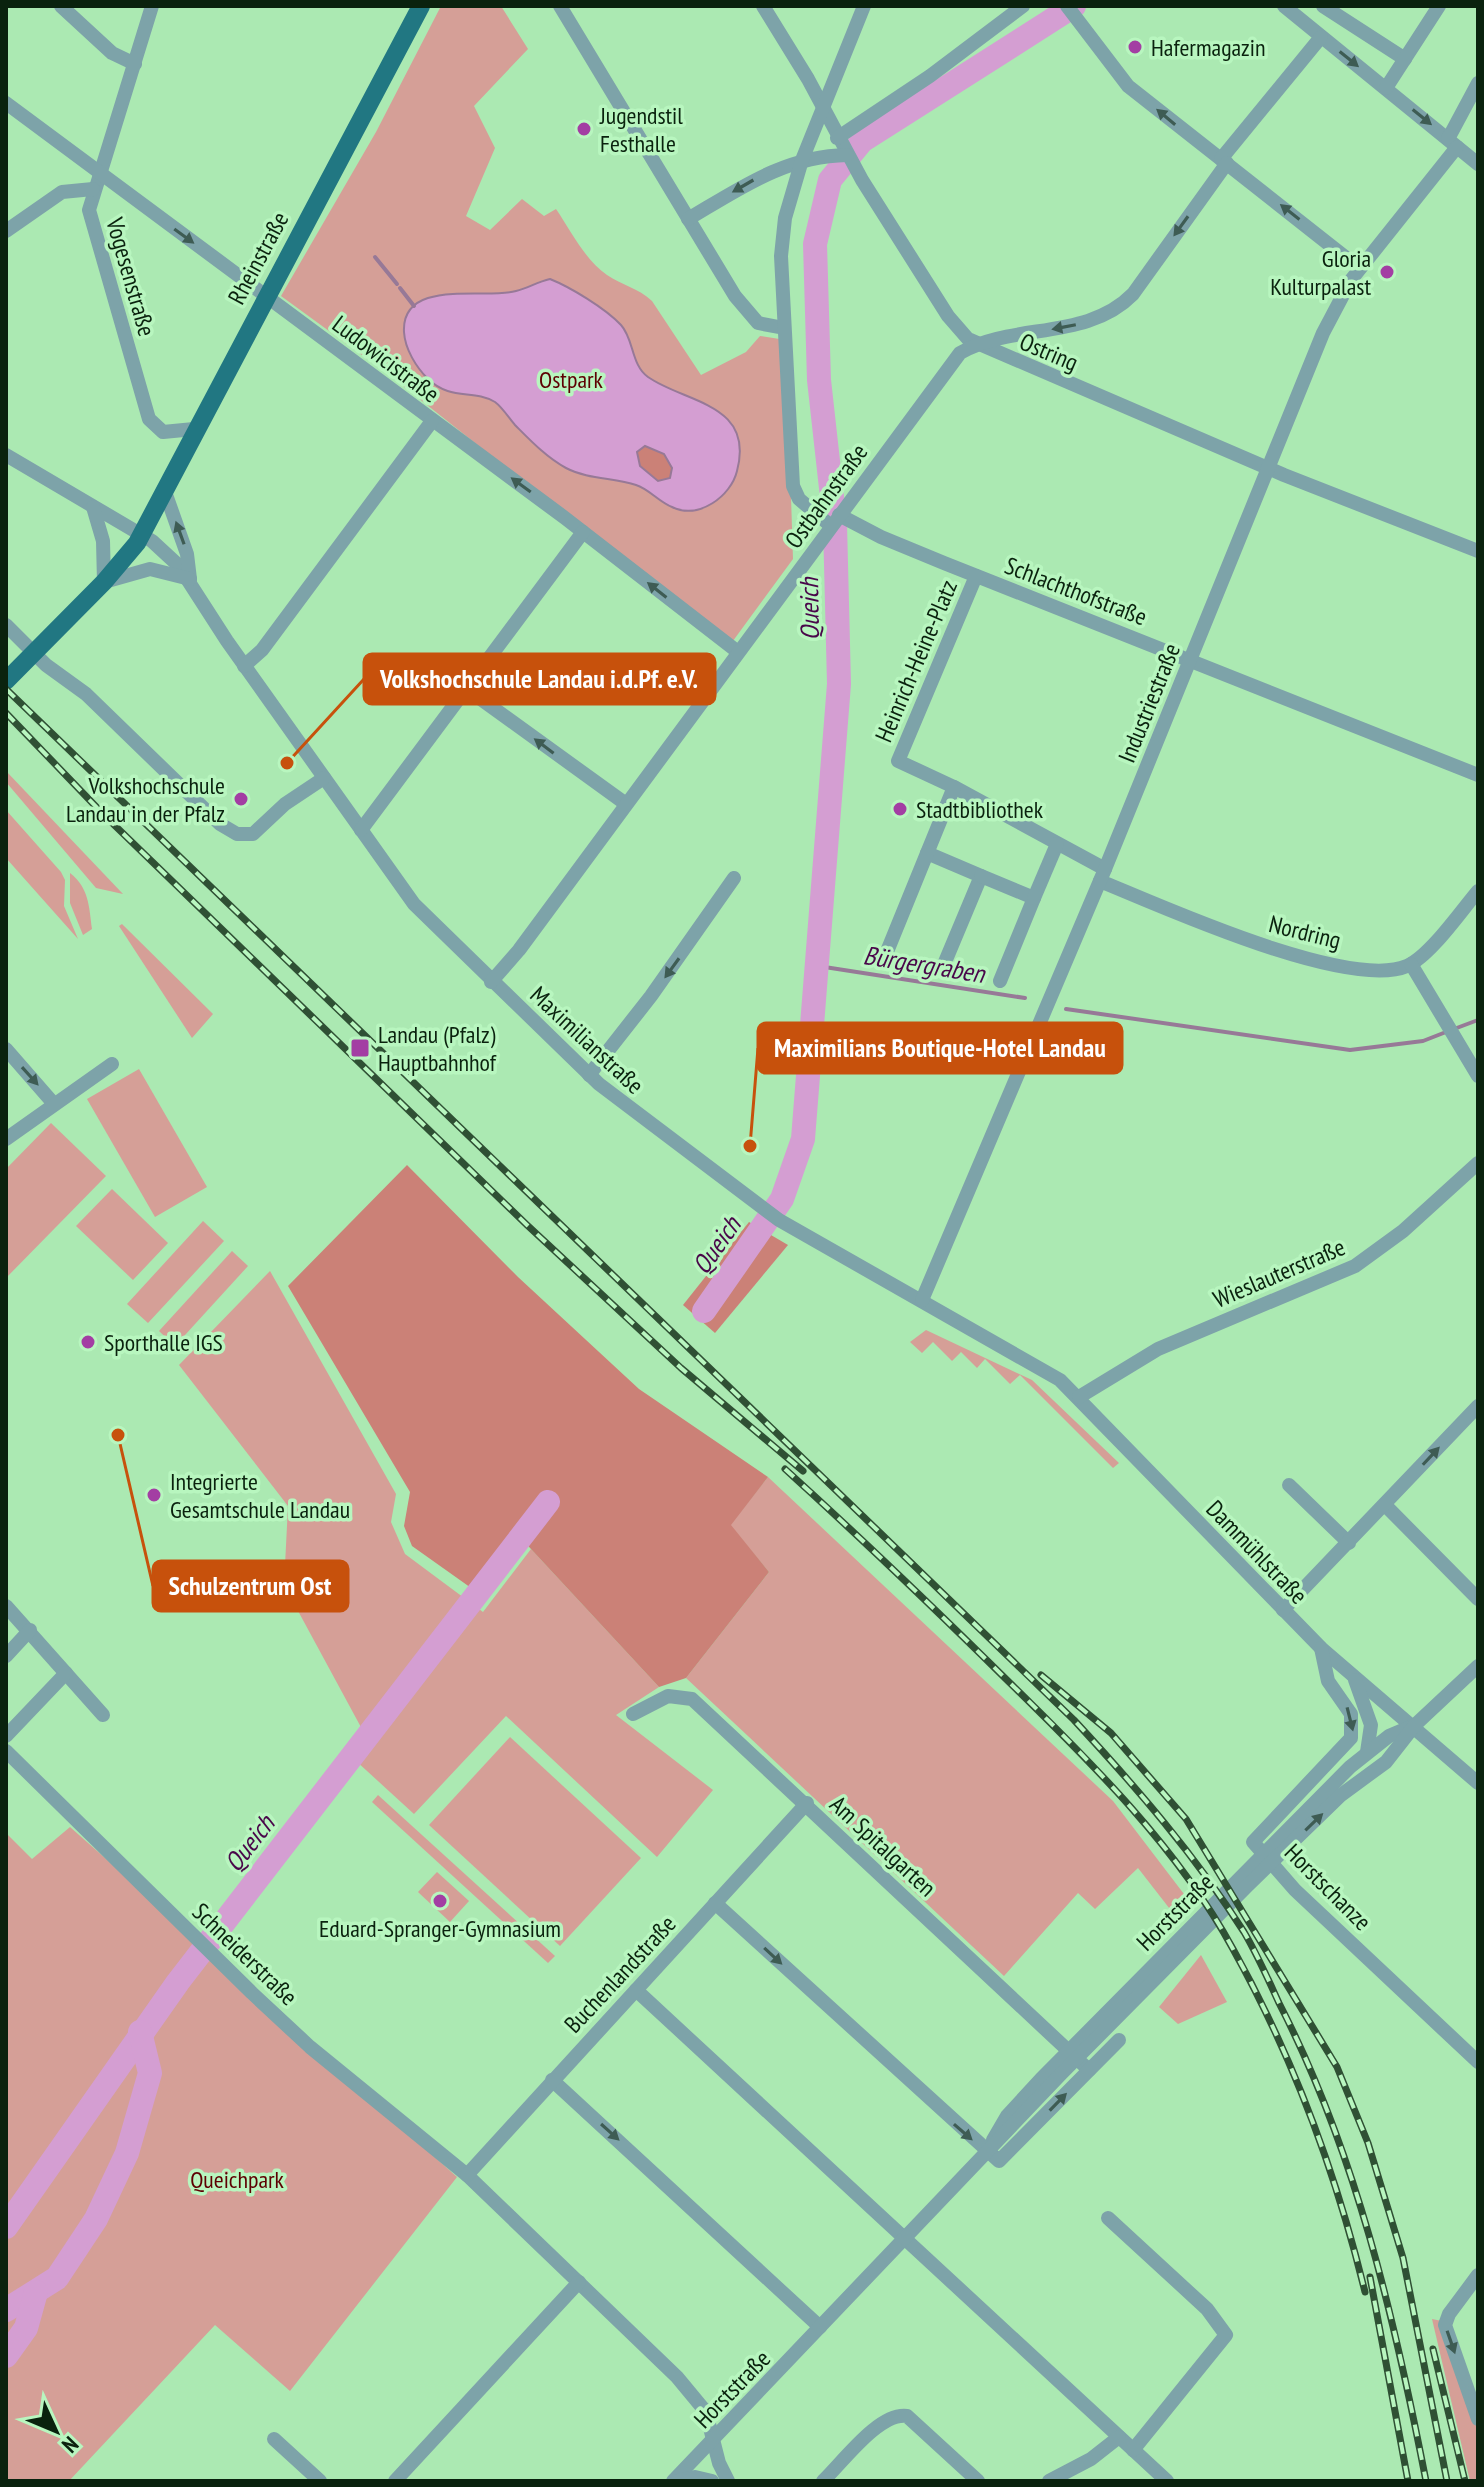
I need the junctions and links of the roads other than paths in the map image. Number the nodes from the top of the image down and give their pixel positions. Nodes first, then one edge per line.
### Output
1 (61, 6) edge
2 (152, 6) edge
3 (421, 6) edge
4 (560, 6) edge
5 (763, 6) edge
6 (864, 6) edge
7 (1023, 6) edge
8 (1067, 6) edge
9 (1284, 6) edge
10 (1321, 6) edge
11 (1439, 6) edge
12 (1306, 24) junction
13 (1321, 37) junction
14 (1405, 59) junction
15 (135, 64) junction
16 (1478, 83) edge
17 (1386, 88) junction
18 (6, 103) edge
19 (823, 110) junction
20 (1452, 143) junction
21 (842, 147) junction
22 (802, 160) junction
23 (1224, 161) junction
24 (1478, 164) edge
25 (99, 173) junction
26 (93, 189) junction
27 (688, 219) junction
28 (6, 231) edge
29 (1359, 268) junction
30 (265, 296) junction
31 (784, 328) junction
32 (978, 345) junction
33 (432, 421) junction
34 (194, 429) junction
35 (6, 455) edge
36 (1268, 468) junction
37 (164, 489) junction
38 (93, 507) junction
39 (835, 521) junction
40 (583, 532) junction
41 (141, 534) junction
42 (1477, 549) edge
43 (976, 576) junction
44 (190, 579) junction
45 (104, 582) junction
46 (6, 625) edge
47 (738, 652) junction
48 (1190, 659) junction
49 (244, 666) junction
50 (6, 681) edge
51 (467, 689) junction
52 (1478, 775) edge
53 (324, 778) junction
54 (954, 787) junction
55 (626, 804) junction
56 (361, 830) junction
57 (1057, 844) junction
58 (927, 853) junction
59 (1103, 875) junction
60 (981, 876) junction
61 (734, 878) dead end
62 (1478, 891) edge
63 (1034, 898) junction
64 (886, 954) dead end
65 (945, 962) dead end
66 (1411, 964) junction
67 (1000, 981) dead end
68 (491, 982) junction
69 (6, 1049) edge
70 (112, 1064) dead end
71 (589, 1075) junction
72 (1478, 1076) edge
73 (54, 1104) junction
74 (6, 1139) edge
75 (1478, 1163) edge
76 (922, 1300) junction
77 (1079, 1397) junction
78 (1476, 1413) edge
79 (1289, 1485) dead end
80 (1385, 1505) junction
81 (1349, 1543) junction
82 (1478, 1599) edge
83 (6, 1606) edge
84 (1283, 1610) junction
85 (30, 1630) junction
86 (1321, 1648) junction
87 (6, 1656) edge
88 (1478, 1666) edge
89 (66, 1673) junction
90 (1355, 1679) junction
91 (633, 1714) dead end
92 (103, 1715) dead end
93 (1415, 1725) junction
94 (6, 1736) edge
95 (6, 1751) edge
96 (1367, 1752) junction
97 (1478, 1783) edge
98 (1336, 1790) junction
99 (807, 1803) junction
100 (715, 1903) junction
101 (636, 1990) junction
102 (1119, 2040) dead end
103 (1478, 2062) edge
104 (1089, 2070) junction
105 (552, 2080) junction
106 (986, 2152) junction
107 (467, 2175) junction
108 (1108, 2218) dead end
109 (907, 2238) junction
110 (1478, 2275) edge
111 (579, 2282) junction
112 (820, 2327) junction
113 (1478, 2419) edge
114 (1119, 2437) junction
115 (274, 2439) dead end
116 (714, 2439) junction
117 (1133, 2450) junction
118 (320, 2481) edge
119 (395, 2481) edge
120 (675, 2481) edge
121 (712, 2481) edge
122 (728, 2481) edge
123 (823, 2481) edge
124 (978, 2481) edge
125 (1049, 2481) edge
126 (1167, 2481) edge

1 - 15 street
2 - 15 street, Vogesenstraße
3 - 30 main road, Rheinstraße
4 - 27 street
5 - 19 street, Ostring
6 - 19 street, Schlachthofstraße
7 - 21 street
23 -> 8 street
9 - 12 street
10 - 12 street
10 - 14 street
11 - 14 street
12 - 13 street
13 -> 17 street
13 - 23 street, Ostbahnstraße
14 - 17 street
15 - 25 street, Vogesenstraße
16 - 20 street, Industriestraße
17 -> 20 street
18 - 25 street, Ludowicistraße
19 - 21 street, Ostring
19 - 22 street, Schlachthofstraße
20 - 24 street
20 - 29 street, Industriestraße
21 - 22 street
21 - 32 street, Ostring
22 -> 27 street
22 - 31 street, Schlachthofstraße
29 -> 23 street
23 -> 32 street, Ostbahnstraße
25 - 26 street, Vogesenstraße
25 -> 30 street, Ludowicistraße
26 - 28 street
26 - 34 street, Vogesenstraße
27 - 31 street
29 - 36 street, Industriestraße
30 - 33 street, Ludowicistraße
30 - 34 main road, Rheinstraße
31 - 39 street, Schlachthofstraße
32 - 36 street, Ostring
32 - 39 street, Ostbahnstraße
40 -> 33 street, Ludowicistraße
33 - 49 street
34 - 37 main road, Rheinstraße
35 - 38 street, Maximilianstraße
36 - 42 street, Ostring
36 - 48 street, Industriestraße
37 - 41 main road, Rheinstraße
44 -> 37 street, Maximilianstraße
38 - 41 street, Maximilianstraße
38 - 45 street
39 - 43 street, Schlachthofstraße
39 - 47 street, Ostbahnstraße
47 -> 40 street, Ludowicistraße
40 - 51 street
41 - 44 street, Maximilianstraße
41 - 45 main road, Rheinstraße
43 - 48 street, Schlachthofstraße
43 - 54 street, Heinrich-Heine-Platz
44 - 45 street
44 - 49 street, Maximilianstraße
45 - 50 main road, Rheinstraße
46 - 53 street
47 - 55 street, Ostbahnstraße
48 - 52 street, Schlachthofstraße
48 - 59 street, Industriestraße
49 - 53 street, Maximilianstraße
55 -> 51 street
51 - 56 street
53 - 56 street, Maximilianstraße
54 - 57 street, Nordring
54 - 58 street
55 - 68 street, Ostbahnstraße
56 - 68 street, Maximilianstraße
57 - 59 street, Nordring
57 - 63 street
58 - 60 street
58 - 64 street
59 - 66 street, Nordring
59 - 76 street, Industriestraße
60 - 63 street
60 - 65 street
61 -> 71 street
62 - 66 street
63 - 67 street
66 - 72 street
68 - 71 street, Maximilianstraße
69 -> 73 street
70 - 73 street
71 - 76 street, Maximilianstraße
73 - 74 street
75 - 77 street, Wieslauterstraße
76 - 77 street, Maximilianstraße
77 - 84 street, Dammühlstraße
80 -> 78 street
79 - 81 street
80 - 81 street
80 - 82 street
81 - 84 street
83 - 85 street
84 - 86 street, Dammühlstraße
85 - 87 street
85 - 89 street
86 - 90 street, Dammühlstraße
86 -> 103 street, Horstschanze
88 - 93 street, Horststraße
89 - 92 street
89 - 94 street
90 - 93 street, Dammühlstraße
90 - 96 street
91 - 99 street, Am Spitalgarten
93 - 96 street, Horststraße
93 - 97 street, Dammühlstraße
93 - 98 street, Horststraße
95 - 107 street, Schneiderstraße
96 - 98 street, Horststraße
98 - 106 street, Horststraße
99 - 100 street, Buchenlandstraße
99 - 104 street, Am Spitalgarten
100 - 101 street, Buchenlandstraße
100 -> 106 street
101 - 105 street, Buchenlandstraße
101 - 109 street
102 - 104 street
106 -> 104 street
105 - 107 street, Buchenlandstraße
105 -> 112 street
106 - 109 street, Horststraße
107 - 111 street, Schneiderstraße
108 - 117 street
109 - 112 street, Horststraße
109 - 114 street
110 -> 113 street
111 - 116 street, Schneiderstraße
111 - 119 street
112 - 116 street, Horststraße
114 - 117 street
114 - 125 street
115 - 118 street
116 - 120 street, Horststraße
116 - 122 street, Schneiderstraße
117 - 126 street
120 - 121 street
123 - 124 street

